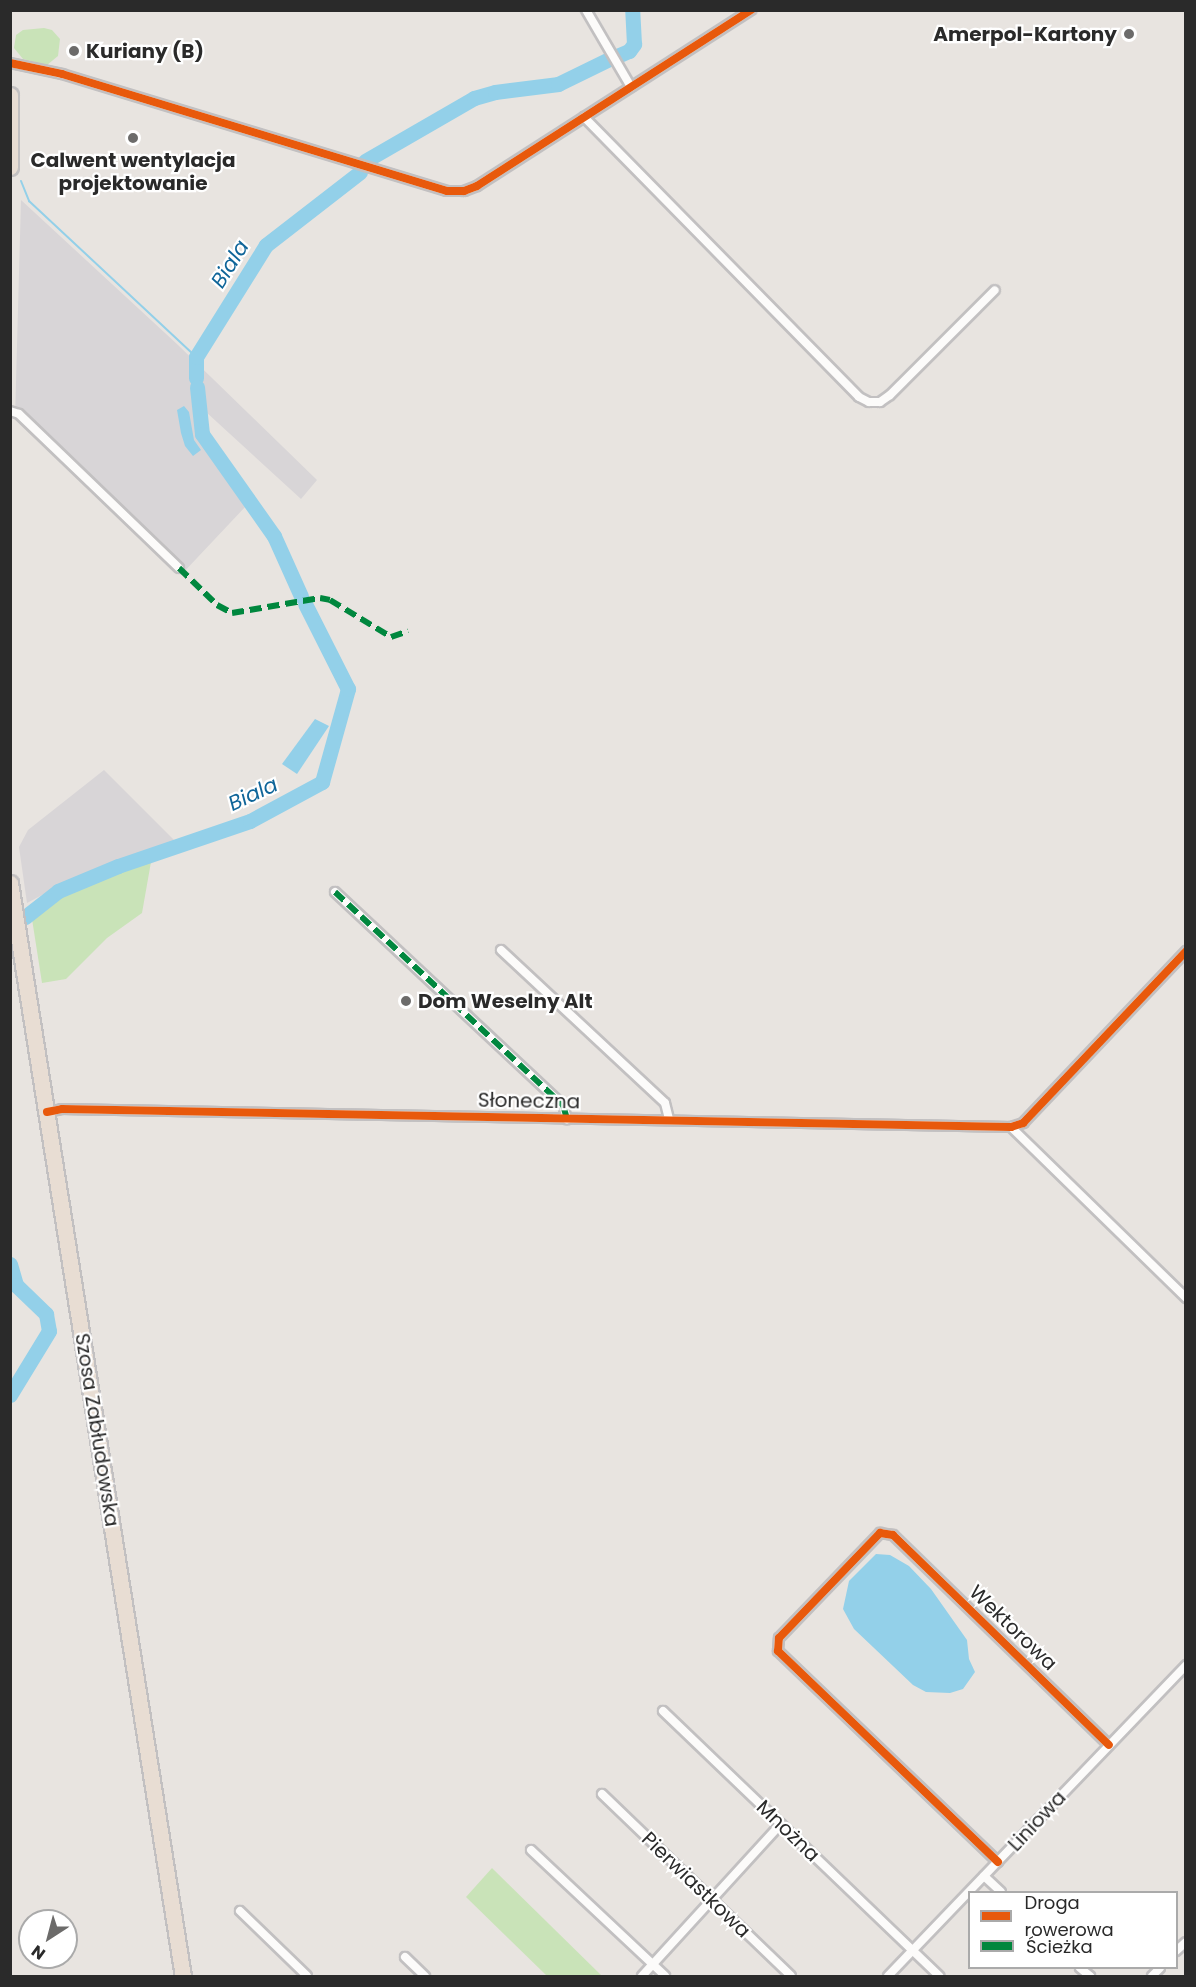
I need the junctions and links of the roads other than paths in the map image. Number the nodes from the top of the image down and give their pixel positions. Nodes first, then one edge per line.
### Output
1 (586, 10) edge
2 (751, 10) edge
3 (10, 63) edge
4 (631, 87) junction
5 (10, 95) edge
6 (584, 117) junction
7 (10, 167) edge
8 (995, 290) dead end
9 (10, 411) edge
10 (179, 568) dead end
11 (10, 883) edge
12 (335, 892) dead end
13 (501, 950) dead end
14 (1185, 951) edge
15 (47, 1112) junction
16 (567, 1119) junction
17 (669, 1119) junction
18 (1011, 1127) junction
19 (1185, 1298) edge
20 (1185, 1665) edge
21 (663, 1711) dead end
22 (1109, 1745) junction
23 (602, 1794) dead end
24 (781, 1824) junction
25 (531, 1850) dead end
26 (998, 1862) junction
27 (984, 1876) junction
28 (970, 1891) edge
29 (999, 1891) edge
30 (968, 1893) edge
31 (711, 1900) junction
32 (240, 1911) dead end
33 (913, 1950) junction
34 (405, 1957) dead end
35 (653, 1966) junction
36 (183, 1977) edge
37 (307, 1977) edge
38 (425, 1977) edge
39 (642, 1977) edge
40 (664, 1977) edge
41 (791, 1977) edge
42 (888, 1977) edge
43 (939, 1977) edge

1 - 4 street
2 - 4 street
3 - 6 street
4 - 6 street
5 - 7 highway
6 - 8 street
9 - 10 street
11 - 15 highway, Szosa Zabłudowska
12 - 16 street
13 - 17 street
14 - 18 street
15 - 16 street, Słoneczna
15 - 36 highway, Szosa Zabłudowska
16 - 17 street, Słoneczna
17 - 18 street, Słoneczna
18 - 19 street
20 - 22 street, Liniowa
21 - 24 street, Mnożna
22 - 26 street, Liniowa
22 - 26 street, Wektorowa
23 - 31 street, Pierwiastkowa
24 - 31 street
24 - 33 street, Mnożna
25 - 35 street
26 - 27 street, Liniowa
27 - 28 street, Liniowa
27 - 29 street
30 - 33 street, Liniowa
31 - 35 street
31 - 41 street, Pierwiastkowa
32 - 37 street
33 - 42 street, Liniowa
33 - 43 street, Mnożna
34 - 38 street
35 - 39 street
35 - 40 street

